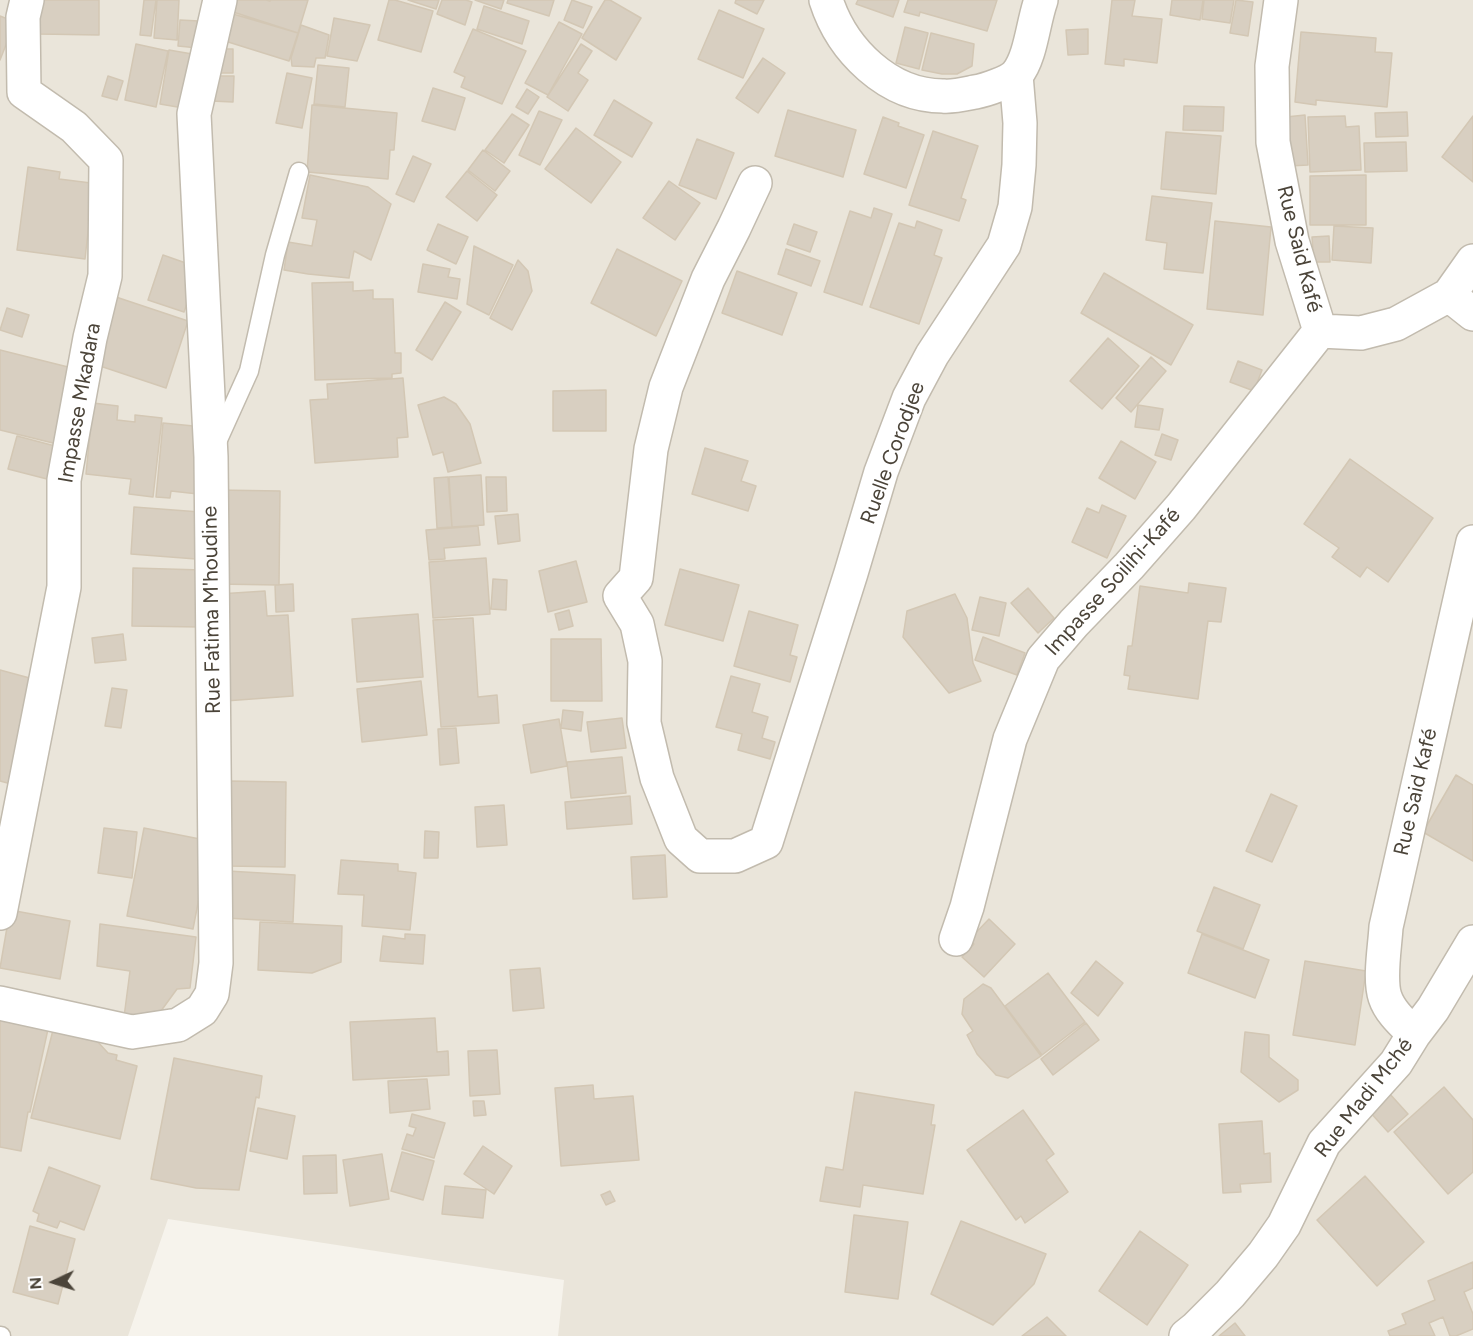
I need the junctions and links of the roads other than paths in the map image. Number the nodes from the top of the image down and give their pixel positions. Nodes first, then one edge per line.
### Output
1 (27, 0) edge
2 (220, 0) edge
3 (826, 0) edge
4 (1041, 0) edge
5 (1281, 0) edge
6 (1016, 75) junction
7 (299, 172) dead end
8 (755, 183) dead end
9 (1473, 261) edge
10 (1461, 305) edge
11 (1320, 331) junction
12 (211, 457) junction
13 (1473, 542) edge
14 (0, 913) edge
15 (956, 939) dead end
16 (1473, 942) edge
17 (0, 1003) edge
18 (1414, 1034) junction
19 (1186, 1336) edge

1 - 14 street, Impasse Mkadara
2 - 12 street, Rue Fatima M'houdine
3 - 6 street
4 - 6 street
5 - 11 street, Rue Said Kafé
6 - 8 street, Ruelle Corodjee
7 - 12 lane
9 - 10 street
10 - 11 street, Rue Said Kafé
11 - 15 street, Impasse Soilihi-Kafé
12 - 17 street, Rue Fatima M'houdine
13 - 18 street, Rue Said Kafé
16 - 18 street, Rue Madi Mché
18 - 19 street, Rue Madi Mché

